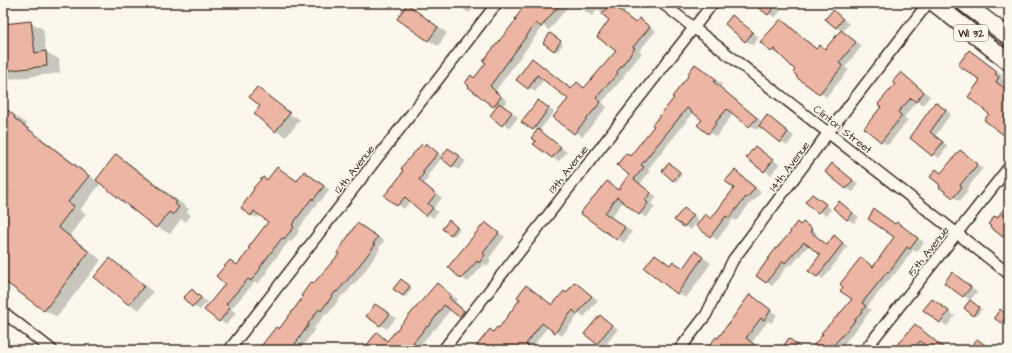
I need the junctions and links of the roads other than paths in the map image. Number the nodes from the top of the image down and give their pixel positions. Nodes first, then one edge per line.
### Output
1 (497, 3) edge
2 (662, 3) edge
3 (713, 3) edge
4 (928, 3) edge
5 (934, 3) edge
6 (964, 3) edge
7 (694, 28) junction
8 (1009, 38) edge
9 (1009, 62) edge
10 (828, 133) junction
11 (1009, 167) edge
12 (957, 234) junction
13 (1009, 274) edge
14 (3, 312) edge
15 (52, 350) edge
16 (229, 350) edge
17 (443, 350) edge
18 (679, 350) edge
19 (865, 350) edge

1 - 16 street, 12th Avenue
2 - 7 street, Clinton Street
3 - 7 street, 13th Avenue
4 - 10 street, 14th Avenue
5 - 9 main road, WI 32
6 - 8 main road, WI 32
7 - 10 street, Clinton Street
7 - 17 street, 13th Avenue
10 - 12 street, Clinton Street
10 - 18 street, 14th Avenue
11 - 12 street, 15th Avenue
12 - 13 street, Clinton Street
12 - 19 street, 15th Avenue
14 - 15 street

